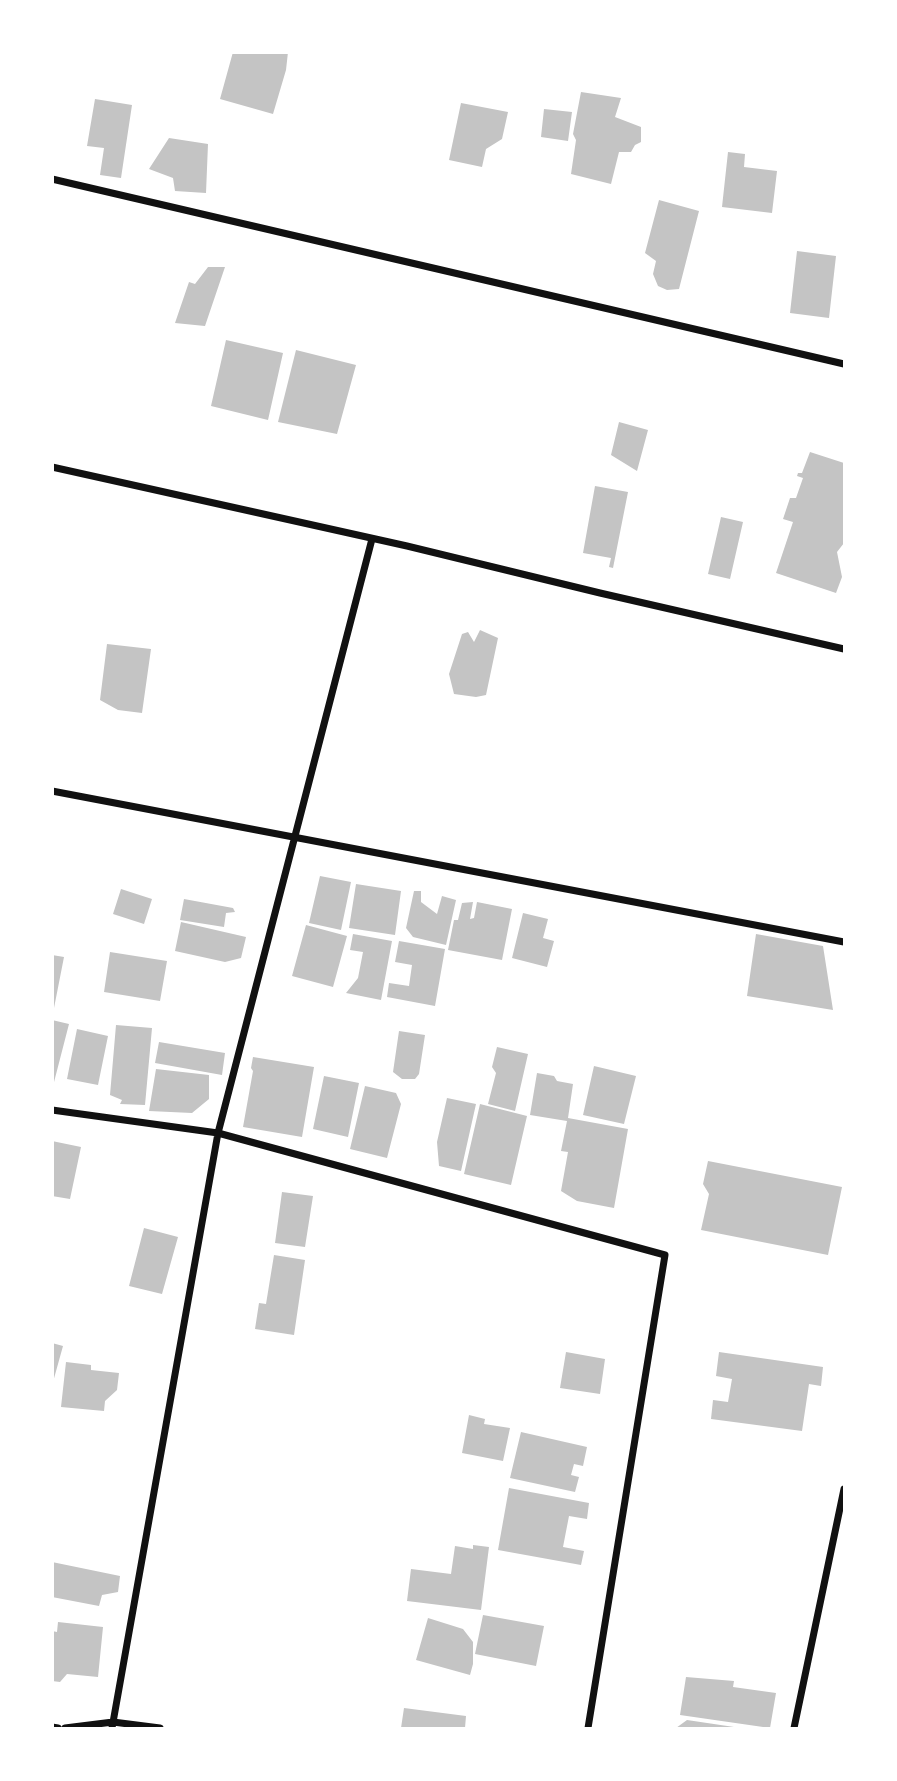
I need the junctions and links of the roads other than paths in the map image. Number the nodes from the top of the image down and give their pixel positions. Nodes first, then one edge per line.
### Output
1 (52, 179) edge
2 (845, 364) edge
3 (52, 467) edge
4 (372, 539) junction
5 (845, 649) edge
6 (52, 791) edge
7 (293, 836) junction
8 (845, 942) edge
9 (52, 1110) edge
10 (218, 1133) junction
11 (845, 1489) edge
12 (113, 1725) edge
13 (52, 1727) edge
14 (58, 1728) edge
15 (65, 1728) edge
16 (160, 1728) edge
17 (588, 1728) edge
18 (794, 1728) edge

1 - 2 street
3 - 4 street
4 - 5 street
4 - 7 street
6 - 7 street
7 - 8 street
7 - 10 street
9 - 10 street
10 - 12 street
10 - 17 street
11 - 18 street
12 - 15 street
12 - 16 street
13 - 14 street

